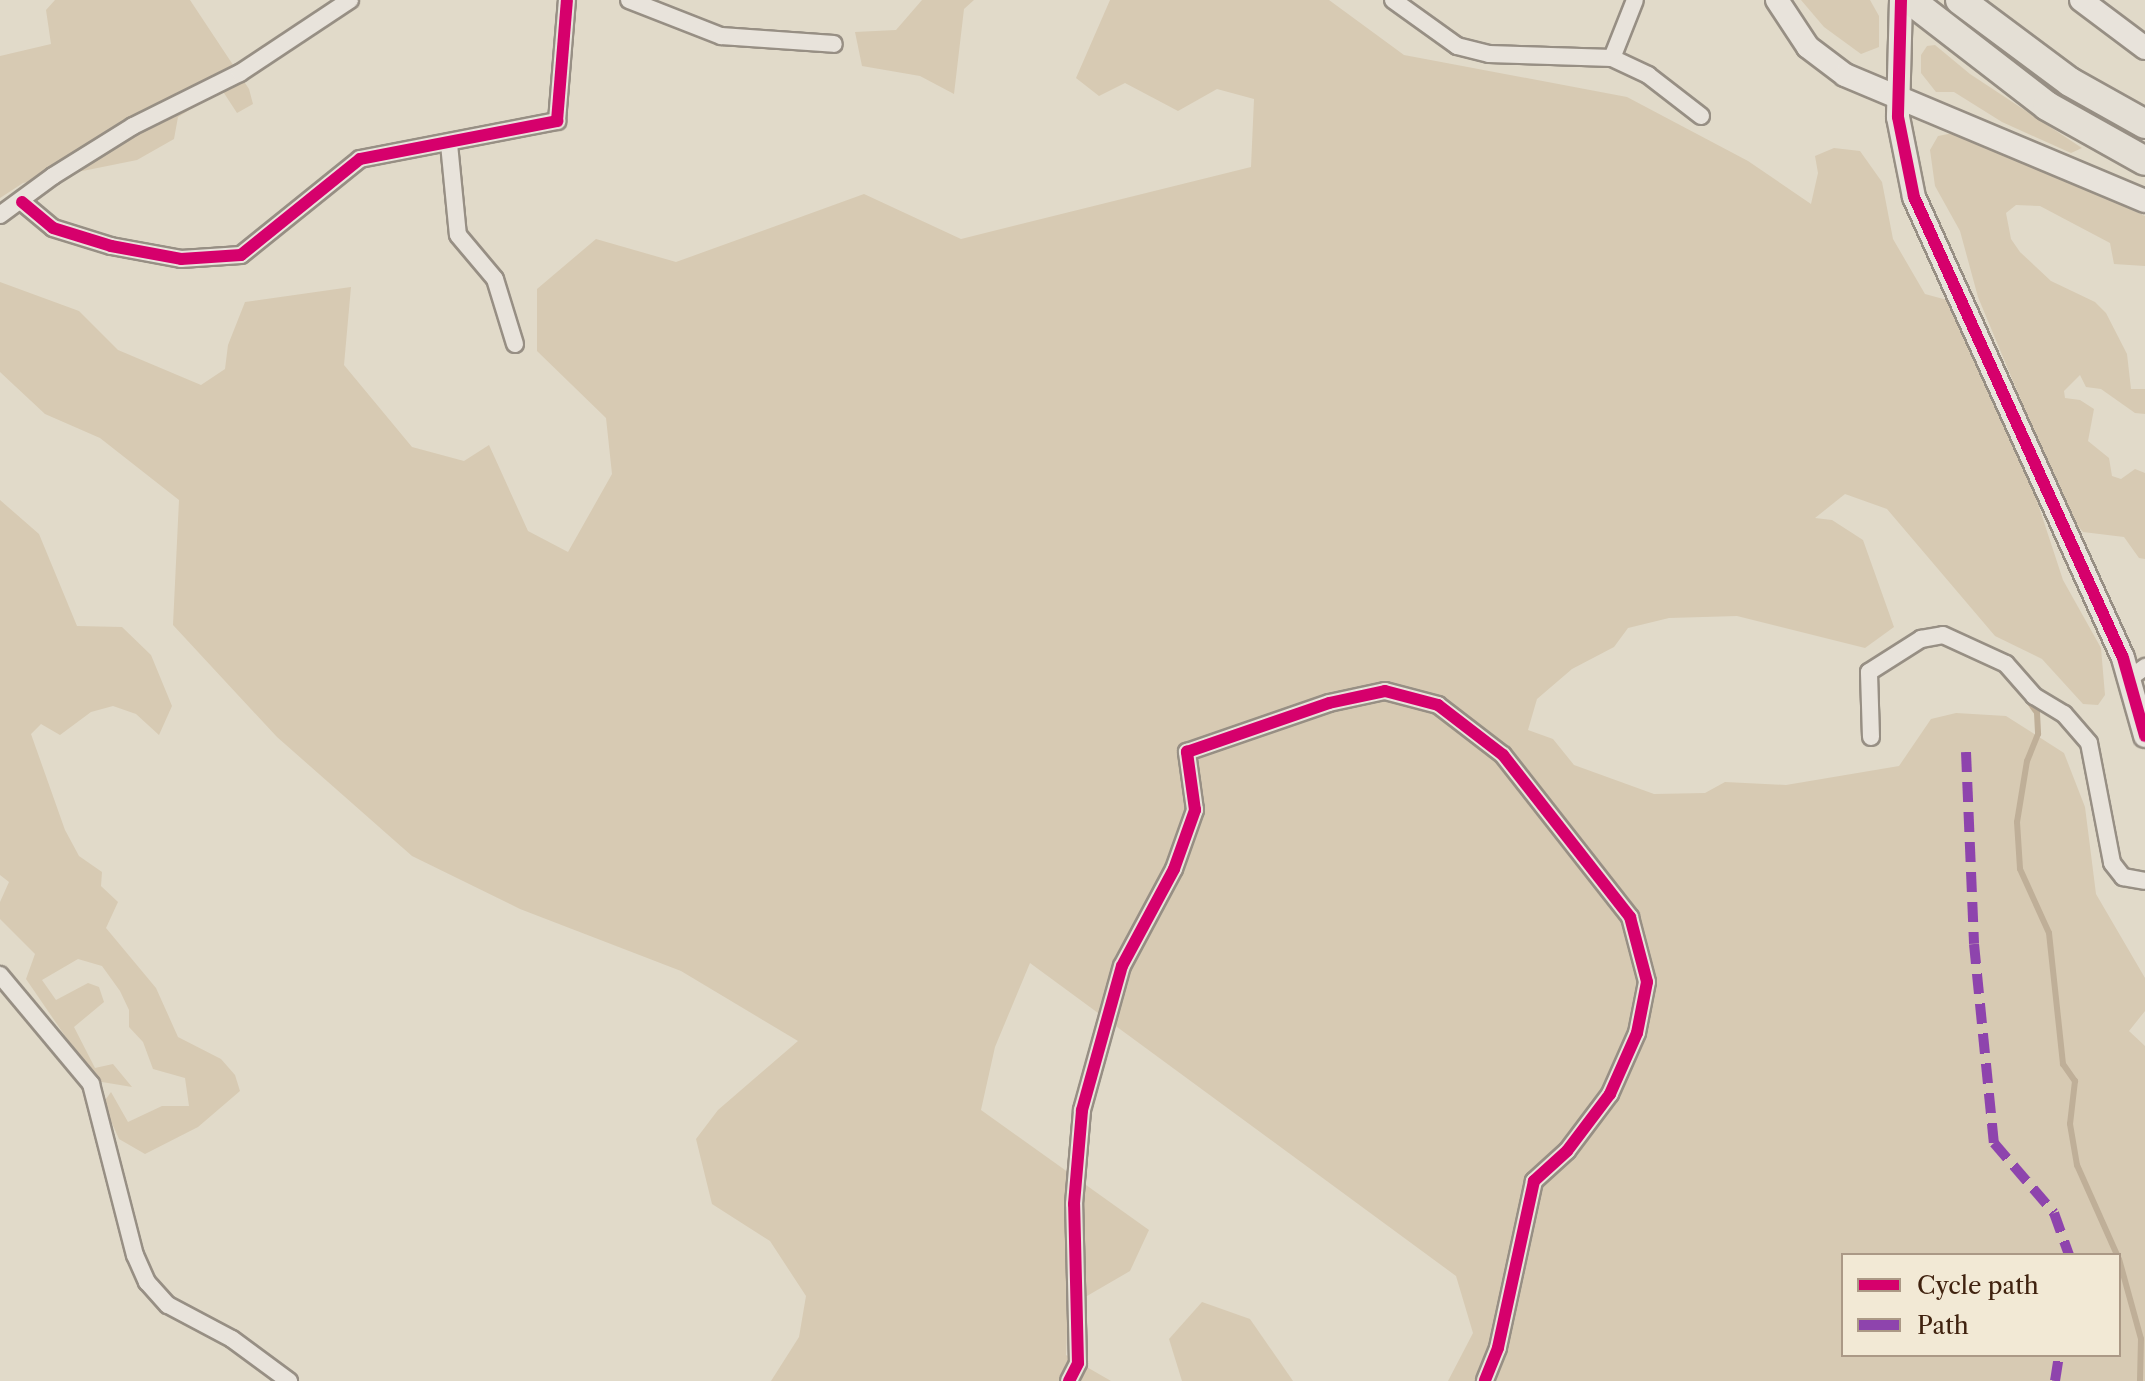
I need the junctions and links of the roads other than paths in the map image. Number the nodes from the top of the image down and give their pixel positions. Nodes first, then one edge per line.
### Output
1 (350, 0) edge
2 (567, 0) edge
3 (629, 0) edge
4 (1393, 0) edge
5 (1635, 0) edge
6 (1777, 0) edge
7 (1901, 0) edge
8 (1910, 0) edge
9 (2081, 0) edge
10 (1970, 9) edge
11 (834, 44) dead end
12 (2145, 48) edge
13 (1612, 58) junction
14 (1897, 98) junction
15 (1701, 116) dead end
16 (2145, 124) edge
17 (449, 144) junction
18 (2145, 161) edge
19 (2145, 201) edge
20 (22, 202) junction
21 (0, 215) edge
22 (515, 344) dead end
23 (2137, 672) edge
24 (2145, 736) edge
25 (1871, 737) dead end
26 (2145, 881) edge
27 (0, 975) edge
28 (289, 1381) edge
29 (1069, 1381) edge
30 (1485, 1381) edge

1 - 20 street
2 - 17 street
3 - 11 street
4 - 13 street
5 - 13 street
6 - 14 street
7 - 14 street
8 - 18 highway
9 - 12 street
10 - 16 highway
13 - 15 street
14 - 19 street
14 - 23 street
17 - 20 street
17 - 22 street
20 - 21 street
23 - 24 street
25 - 26 street
27 - 28 street
29 - 30 street

